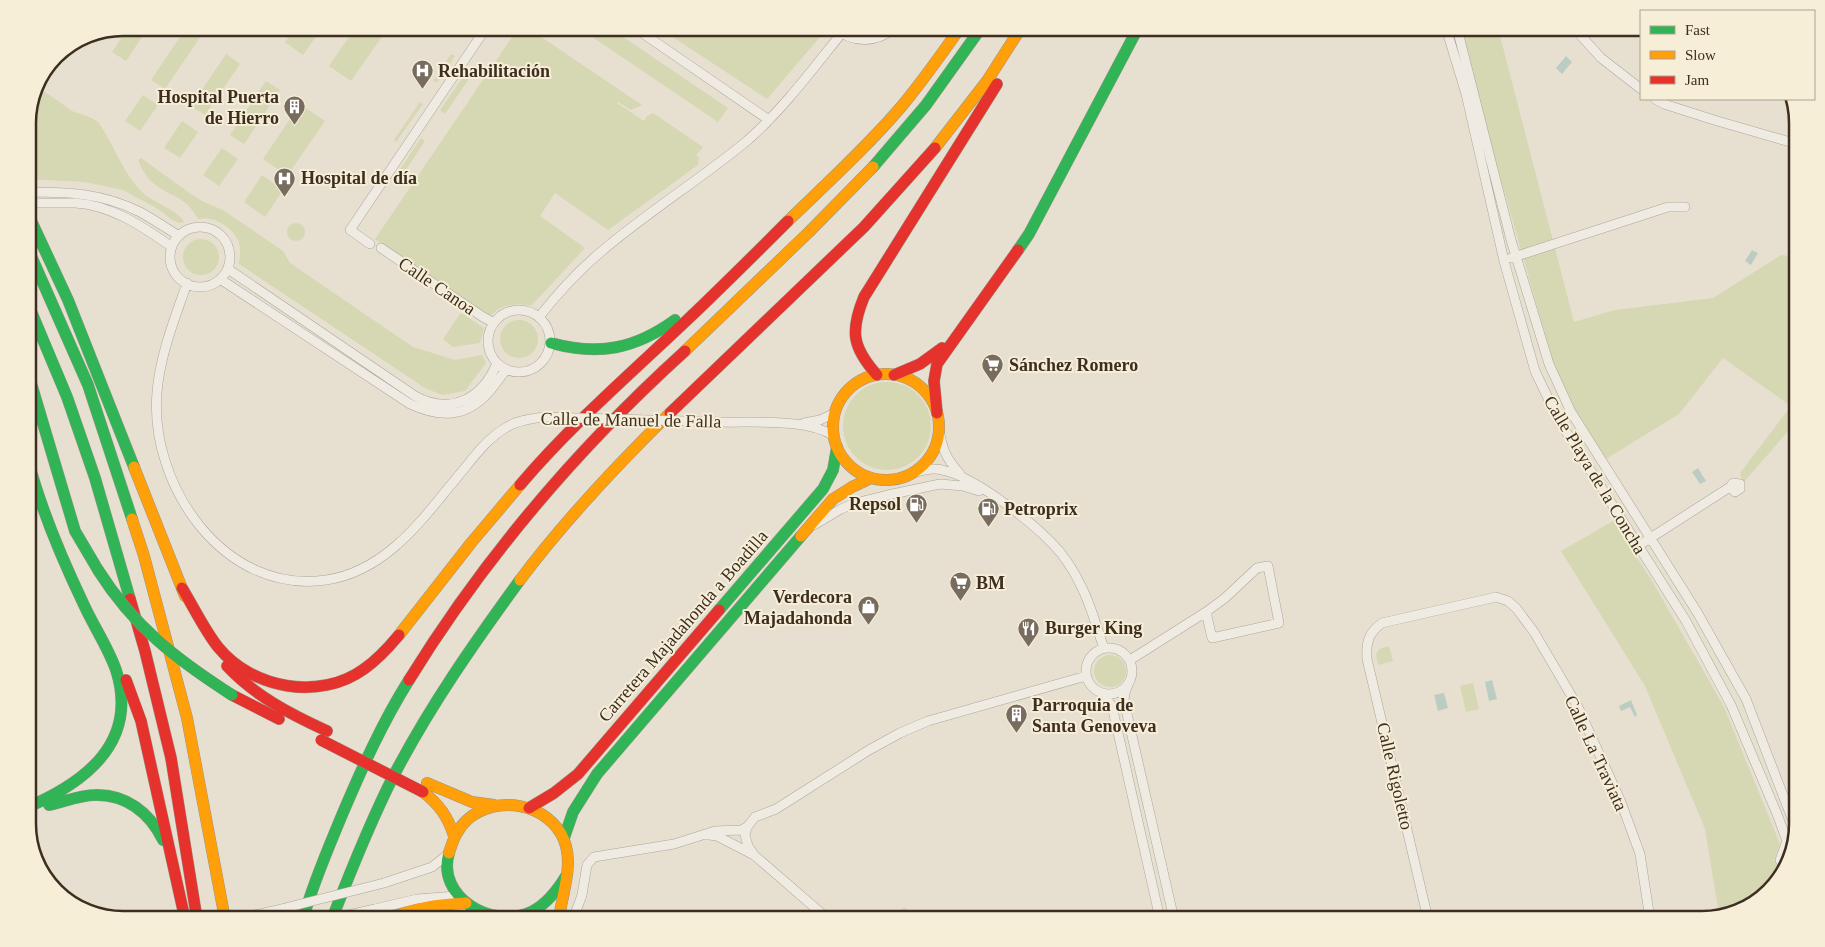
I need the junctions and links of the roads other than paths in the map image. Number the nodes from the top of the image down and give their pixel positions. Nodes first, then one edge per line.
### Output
1 (481, 36) edge
2 (486, 36) edge
3 (647, 36) edge
4 (833, 36) edge
5 (848, 36) edge
6 (882, 36) edge
7 (955, 36) edge
8 (975, 36) edge
9 (1016, 36) edge
10 (1025, 36) edge
11 (1134, 36) edge
12 (1448, 36) edge
13 (1458, 36) edge
14 (1581, 36) edge
15 (1640, 88) edge
16 (1657, 100) edge
17 (769, 120) junction
18 (1789, 142) edge
19 (36, 192) edge
20 (36, 207) edge
21 (1685, 207) dead end
22 (36, 223) edge
23 (354, 231) junction
24 (179, 236) junction
25 (772, 237) junction
26 (370, 242) dead end
27 (172, 247) junction
28 (381, 250) dead end
29 (1516, 257) junction
30 (1504, 261) junction
31 (36, 267) edge
32 (228, 269) junction
33 (220, 279) junction
34 (187, 283) junction
35 (539, 317) junction
36 (36, 323) edge
37 (492, 325) junction
38 (956, 334) junction
39 (551, 343) junction
40 (496, 363) junction
41 (506, 370) junction
42 (877, 375) junction
43 (894, 375) junction
44 (36, 400) edge
45 (835, 413) junction
46 (937, 413) junction
47 (801, 424) junction
48 (939, 430) junction
49 (835, 442) junction
50 (913, 473) junction
51 (962, 476) junction
52 (871, 478) junction
53 (36, 483) edge
54 (1730, 486) dead end
55 (994, 496) junction
56 (805, 531) junction
57 (1650, 538) junction
58 (1638, 546) junction
59 (72, 576) junction
60 (182, 588) junction
61 (1206, 612) junction
62 (1371, 632) joint
63 (1104, 648) junction
64 (1130, 660) junction
65 (1086, 676) junction
66 (1128, 685) junction
67 (1102, 693) junction
68 (324, 736) junction
69 (72, 786) junction
70 (425, 787) junction
71 (36, 798) edge
72 (36, 805) edge
73 (494, 805) junction
74 (36, 806) edge
75 (529, 808) junction
76 (1789, 811) edge
77 (747, 827) junction
78 (703, 835) junction
79 (1788, 835) edge
80 (454, 836) junction
81 (564, 838) junction
82 (447, 855) junction
83 (754, 855) junction
84 (566, 876) junction
85 (462, 899) junction
86 (183, 911) edge
87 (183, 911) edge
88 (196, 911) edge
89 (223, 911) edge
90 (272, 911) edge
91 (306, 911) edge
92 (334, 911) edge
93 (367, 911) edge
94 (408, 911) edge
95 (481, 911) edge
96 (532, 911) edge
97 (560, 911) edge
98 (576, 911) edge
99 (818, 911) edge
100 (1158, 911) edge
101 (1172, 911) edge
102 (1426, 911) edge
103 (1649, 911) edge

1 - 23 street
2 - 23 street
3 - 17 street
4 - 17 street
5 - 6 street
7 - 25 main road
8 - 91 main road
9 - 92 main road
10 - 42 main road
11 - 38 main road
12 - 30 street, Calle Playa de la Concha
13 - 29 street, Calle Playa de la Concha
14 - 15 street
16 - 18 street
17 - 35 street
19 - 24 street
20 - 27 street
21 - 29 street
22 - 60 main road
23 - 26 street
24 - 27 street
24 - 32 street
25 - 39 main road
25 - 60 main road
27 - 34 street
28 - 37 street, Calle Canoa
29 - 30 street
29 - 57 street, Calle Playa de la Concha
30 - 58 street, Calle Playa de la Concha
31 - 89 main road
32 - 33 street
32 - 40 street
33 - 34 street
33 - 41 street
34 - 47 street, Calle de Manuel de Falla, bridge
35 - 37 street
35 - 39 street
36 - 88 main road
37 - 40 street
38 - 43 main road
38 - 46 main road
39 - 41 street
40 - 41 street
42 - 43 main road
42 - 45 main road
43 - 46 main road
44 - 68 main road, bridge
45 - 47 street, Calle de Manuel de Falla
45 - 49 main road
46 - 48 main road
47 - 49 street, Calle de Manuel de Falla
48 - 50 main road
48 - 51 street
49 - 52 main road
49 - 75 main road, Carretera Majadahonda a Boadilla
50 - 51 street
50 - 52 main road
51 - 55 street
52 - 56 main road, Carretera Majadahonda a Boadilla
53 - 59 main road
54 - 57 street
55 - 56 street
55 - 63 street
56 - 81 main road, Carretera Majadahonda a Boadilla
57 - 58 street
57 - 76 street, Calle Playa de la Concha
58 - 79 street, Calle Playa de la Concha
59 - 69 main road
59 - 86 main road
60 - 68 main road
61 - 61 street
61 - 64 street
62 - 102 street, Calle Rigoletto
62 - 103 street, Calle La Traviata
63 - 64 street
63 - 65 street
64 - 66 street
65 - 67 street
65 - 77 street
66 - 67 street
66 - 101 street
67 - 100 street
68 - 70 main road
69 - 71 main road
69 - 72 main road
70 - 73 main road
70 - 80 main road
73 - 75 main road
73 - 80 main road
74 - 87 main road
75 - 81 main road
77 - 78 street
77 - 83 street
78 - 83 street
78 - 98 street
80 - 82 main road
81 - 84 main road
82 - 85 main road
82 - 90 street, bridge
83 - 99 street
84 - 96 main road
84 - 97 main road
85 - 93 street, bridge
85 - 94 main road
85 - 95 main road

